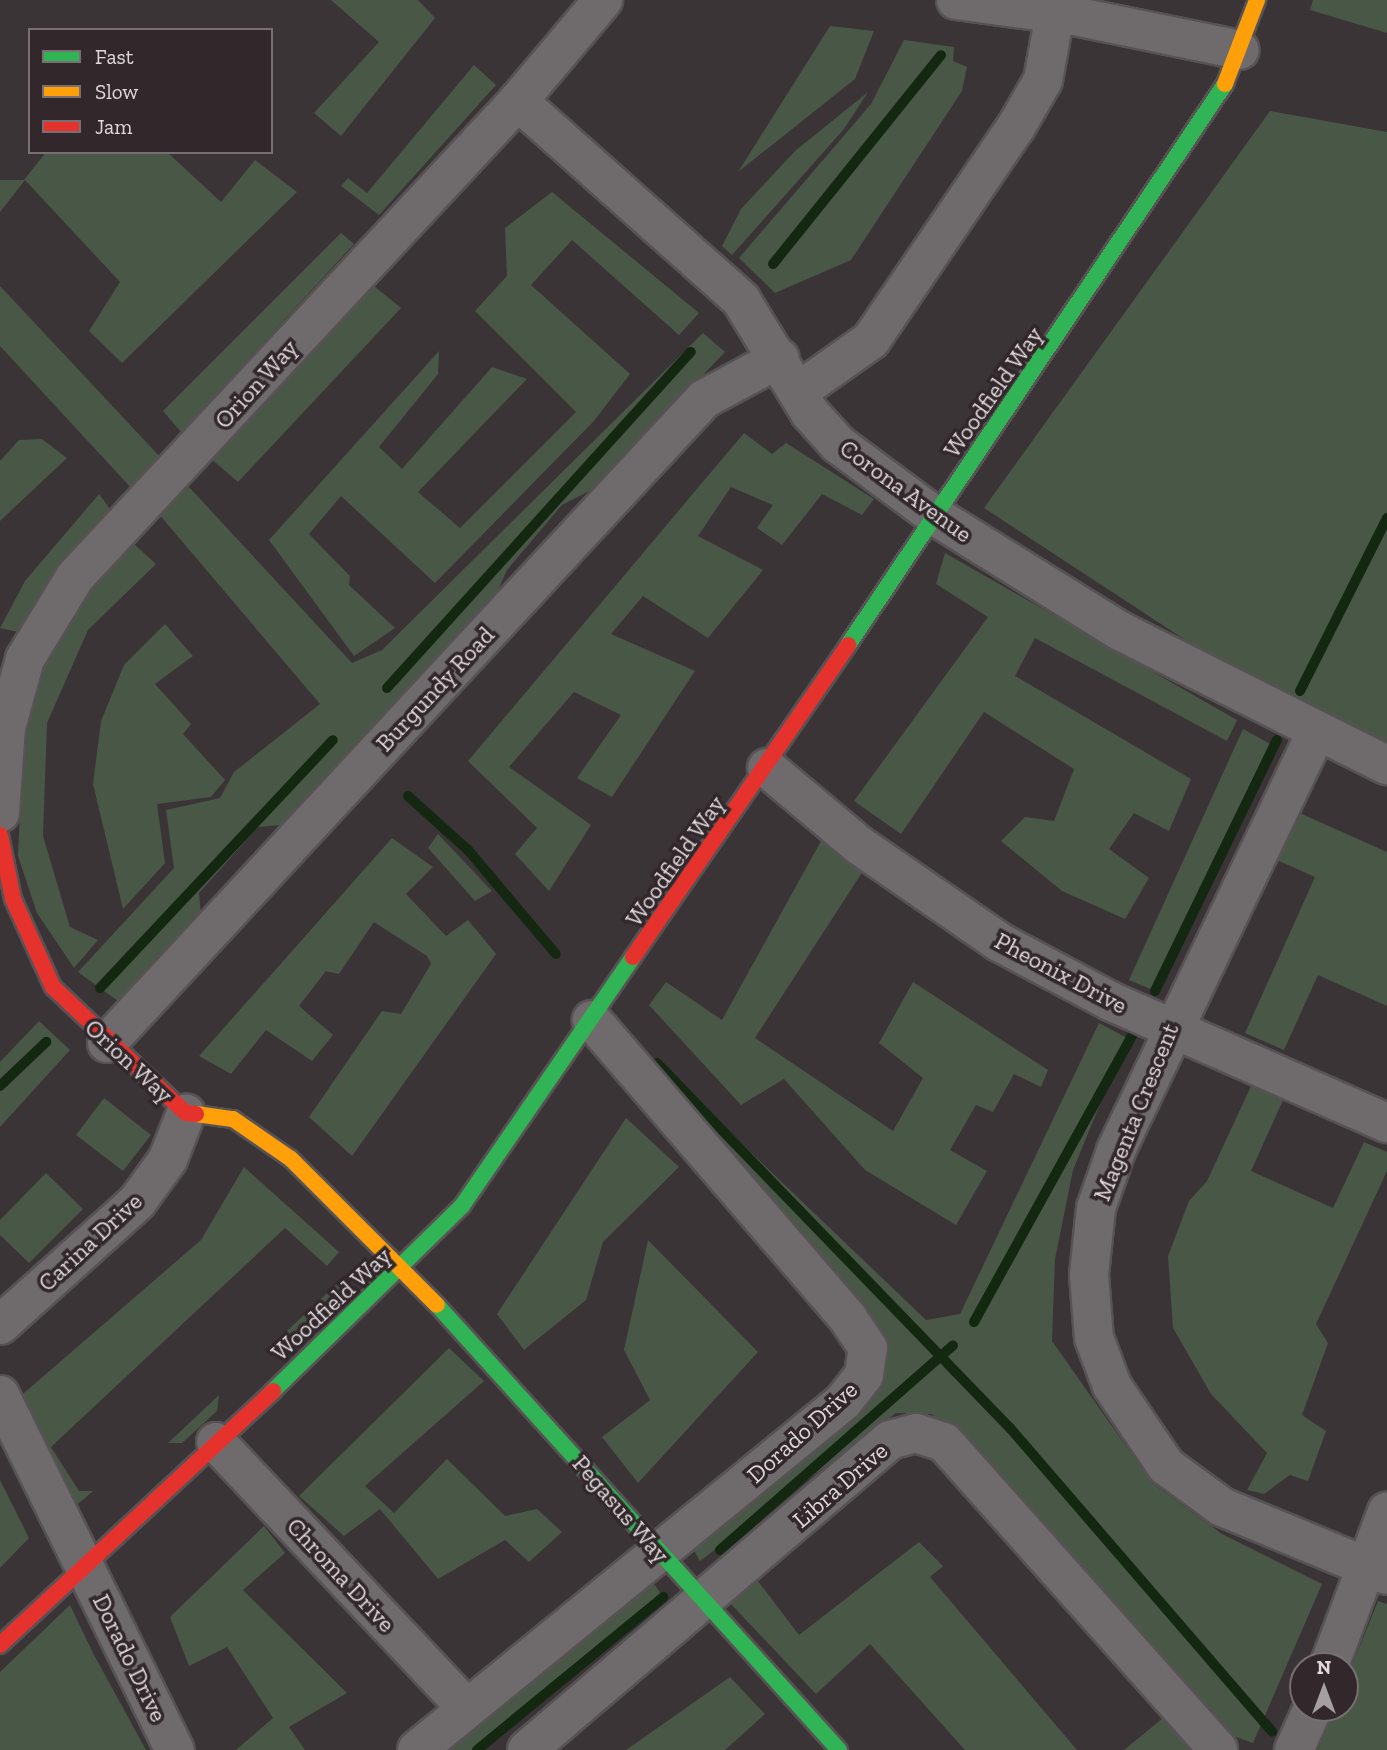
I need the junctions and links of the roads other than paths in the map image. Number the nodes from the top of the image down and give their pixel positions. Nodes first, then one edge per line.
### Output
1 (603, 0) edge
2 (956, 0) edge
3 (1257, 0) edge
4 (1069, 10) edge
5 (1240, 50) junction
6 (518, 101) junction
7 (780, 358) junction
8 (799, 391) junction
9 (935, 516) junction
10 (1316, 733) junction
11 (1387, 765) edge
12 (766, 768) junction
13 (0, 813) edge
14 (0, 835) edge
15 (592, 1020) junction
16 (1170, 1027) junction
17 (107, 1043) junction
18 (186, 1113) junction
19 (1387, 1123) edge
20 (403, 1268) junction
21 (0, 1325) edge
22 (0, 1395) edge
23 (216, 1442) junction
24 (1387, 1512) edge
25 (661, 1554) junction
26 (85, 1565) junction
27 (1376, 1571) edge
28 (705, 1602) junction
29 (0, 1645) edge
30 (1336, 1652) edge
31 (467, 1707) junction
32 (1307, 1722) edge
33 (175, 1750) edge
34 (417, 1750) edge
35 (527, 1750) edge
36 (839, 1750) edge
37 (1218, 1750) edge
38 (1294, 1750) edge

1 - 6 street, Orion Way
2 - 4 street
3 - 5 street, Woodfield Way
4 - 5 street
4 - 8 street
5 - 9 street, Woodfield Way
6 - 7 street, Corona Avenue
6 - 13 street, Orion Way
7 - 8 street, Corona Avenue
7 - 17 street, Burgundy Road
8 - 9 street, Corona Avenue
9 - 10 street, Corona Avenue
9 - 12 street, Woodfield Way
10 - 11 street, Corona Avenue
10 - 16 street, Magenta Crescent
12 - 15 street, Woodfield Way
12 - 16 street, Pheonix Drive
14 - 17 street, Orion Way
15 - 20 street, Woodfield Way
15 - 25 street, Dorado Drive
16 - 19 street, Pheonix Drive
16 - 27 street, Magenta Crescent
17 - 18 street, Orion Way
18 - 20 street, Orion Way
18 - 21 street, Carina Drive
20 - 23 street, Woodfield Way
20 - 25 street, Pegasus Way
22 - 26 street
23 - 26 street, Woodfield Way
23 - 31 street, Chroma Drive
24 - 27 street
25 - 28 street, Pegasus Way
25 - 31 street, Dorado Drive
26 - 29 street, Woodfield Way
26 - 33 street, Dorado Drive
27 - 30 street
28 - 35 street, Libra Drive
28 - 36 street, Pegasus Way
28 - 37 street, Libra Drive
31 - 34 street, Dorado Drive
32 - 38 street

